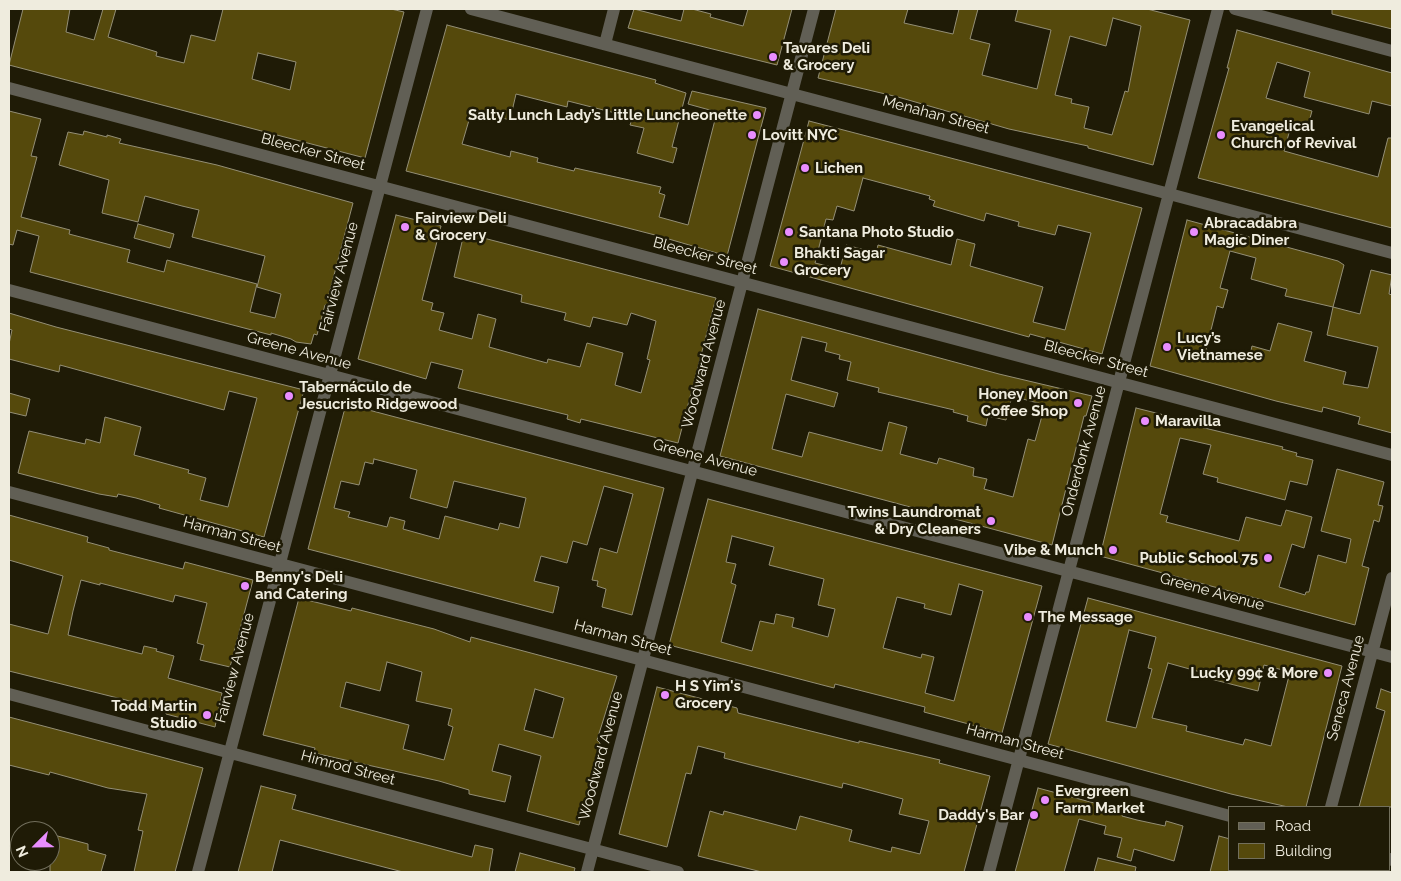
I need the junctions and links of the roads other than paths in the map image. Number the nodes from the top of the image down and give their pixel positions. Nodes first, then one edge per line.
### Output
1 (427, 9) edge
2 (472, 9) edge
3 (614, 9) edge
4 (814, 9) edge
5 (1218, 9) edge
6 (1235, 9) edge
7 (605, 44) junction
8 (1392, 50) edge
9 (9, 88) edge
10 (791, 93) junction
11 (380, 186) junction
12 (1169, 194) junction
13 (1392, 253) edge
14 (742, 283) junction
15 (9, 290) edge
16 (329, 376) junction
17 (1119, 382) junction
18 (1392, 455) edge
19 (692, 472) junction
20 (9, 492) edge
21 (280, 564) junction
22 (1069, 571) junction
23 (1392, 578) edge
24 (1373, 652) junction
25 (1392, 657) edge
26 (642, 660) junction
27 (9, 694) edge
28 (230, 753) junction
29 (1019, 760) junction
30 (1331, 806) edge
31 (1228, 815) edge
32 (593, 850) junction
33 (198, 872) edge
34 (587, 872) edge
35 (678, 872) edge
36 (989, 872) edge

1 - 11 street, Fairview Avenue
2 - 7 street, Menahan Street
3 - 7 street
4 - 10 street, Woodward Avenue
5 - 12 street, Onderdonk Avenue
6 - 8 street
7 - 10 street, Menahan Street
9 - 11 street, Bleecker Street
10 - 12 street, Menahan Street
10 - 14 street, Woodward Avenue
11 - 14 street, Bleecker Street
11 - 16 street, Fairview Avenue
12 - 13 street, Menahan Street
12 - 17 street, Onderdonk Avenue
14 - 17 street, Bleecker Street
14 - 19 street, Woodward Avenue
15 - 16 street, Greene Avenue
16 - 19 street, Greene Avenue
16 - 21 street, Fairview Avenue
17 - 18 street, Bleecker Street
17 - 22 street, Onderdonk Avenue
19 - 22 street, Greene Avenue
19 - 26 street, Woodward Avenue
20 - 21 street, Harman Street
21 - 26 street, Harman Street
21 - 28 street, Fairview Avenue
22 - 24 street, Greene Avenue
22 - 29 street, Onderdonk Avenue
23 - 24 street, Seneca Avenue
24 - 25 street, Greene Avenue
24 - 30 street, Seneca Avenue
26 - 29 street, Harman Street
26 - 32 street, Woodward Avenue
27 - 28 street, Himrod Street
28 - 32 street, Himrod Street
28 - 33 street, Fairview Avenue
29 - 31 street, Harman Street
29 - 36 street, Onderdonk Avenue
32 - 34 street, Woodward Avenue
32 - 35 street, Himrod Street

